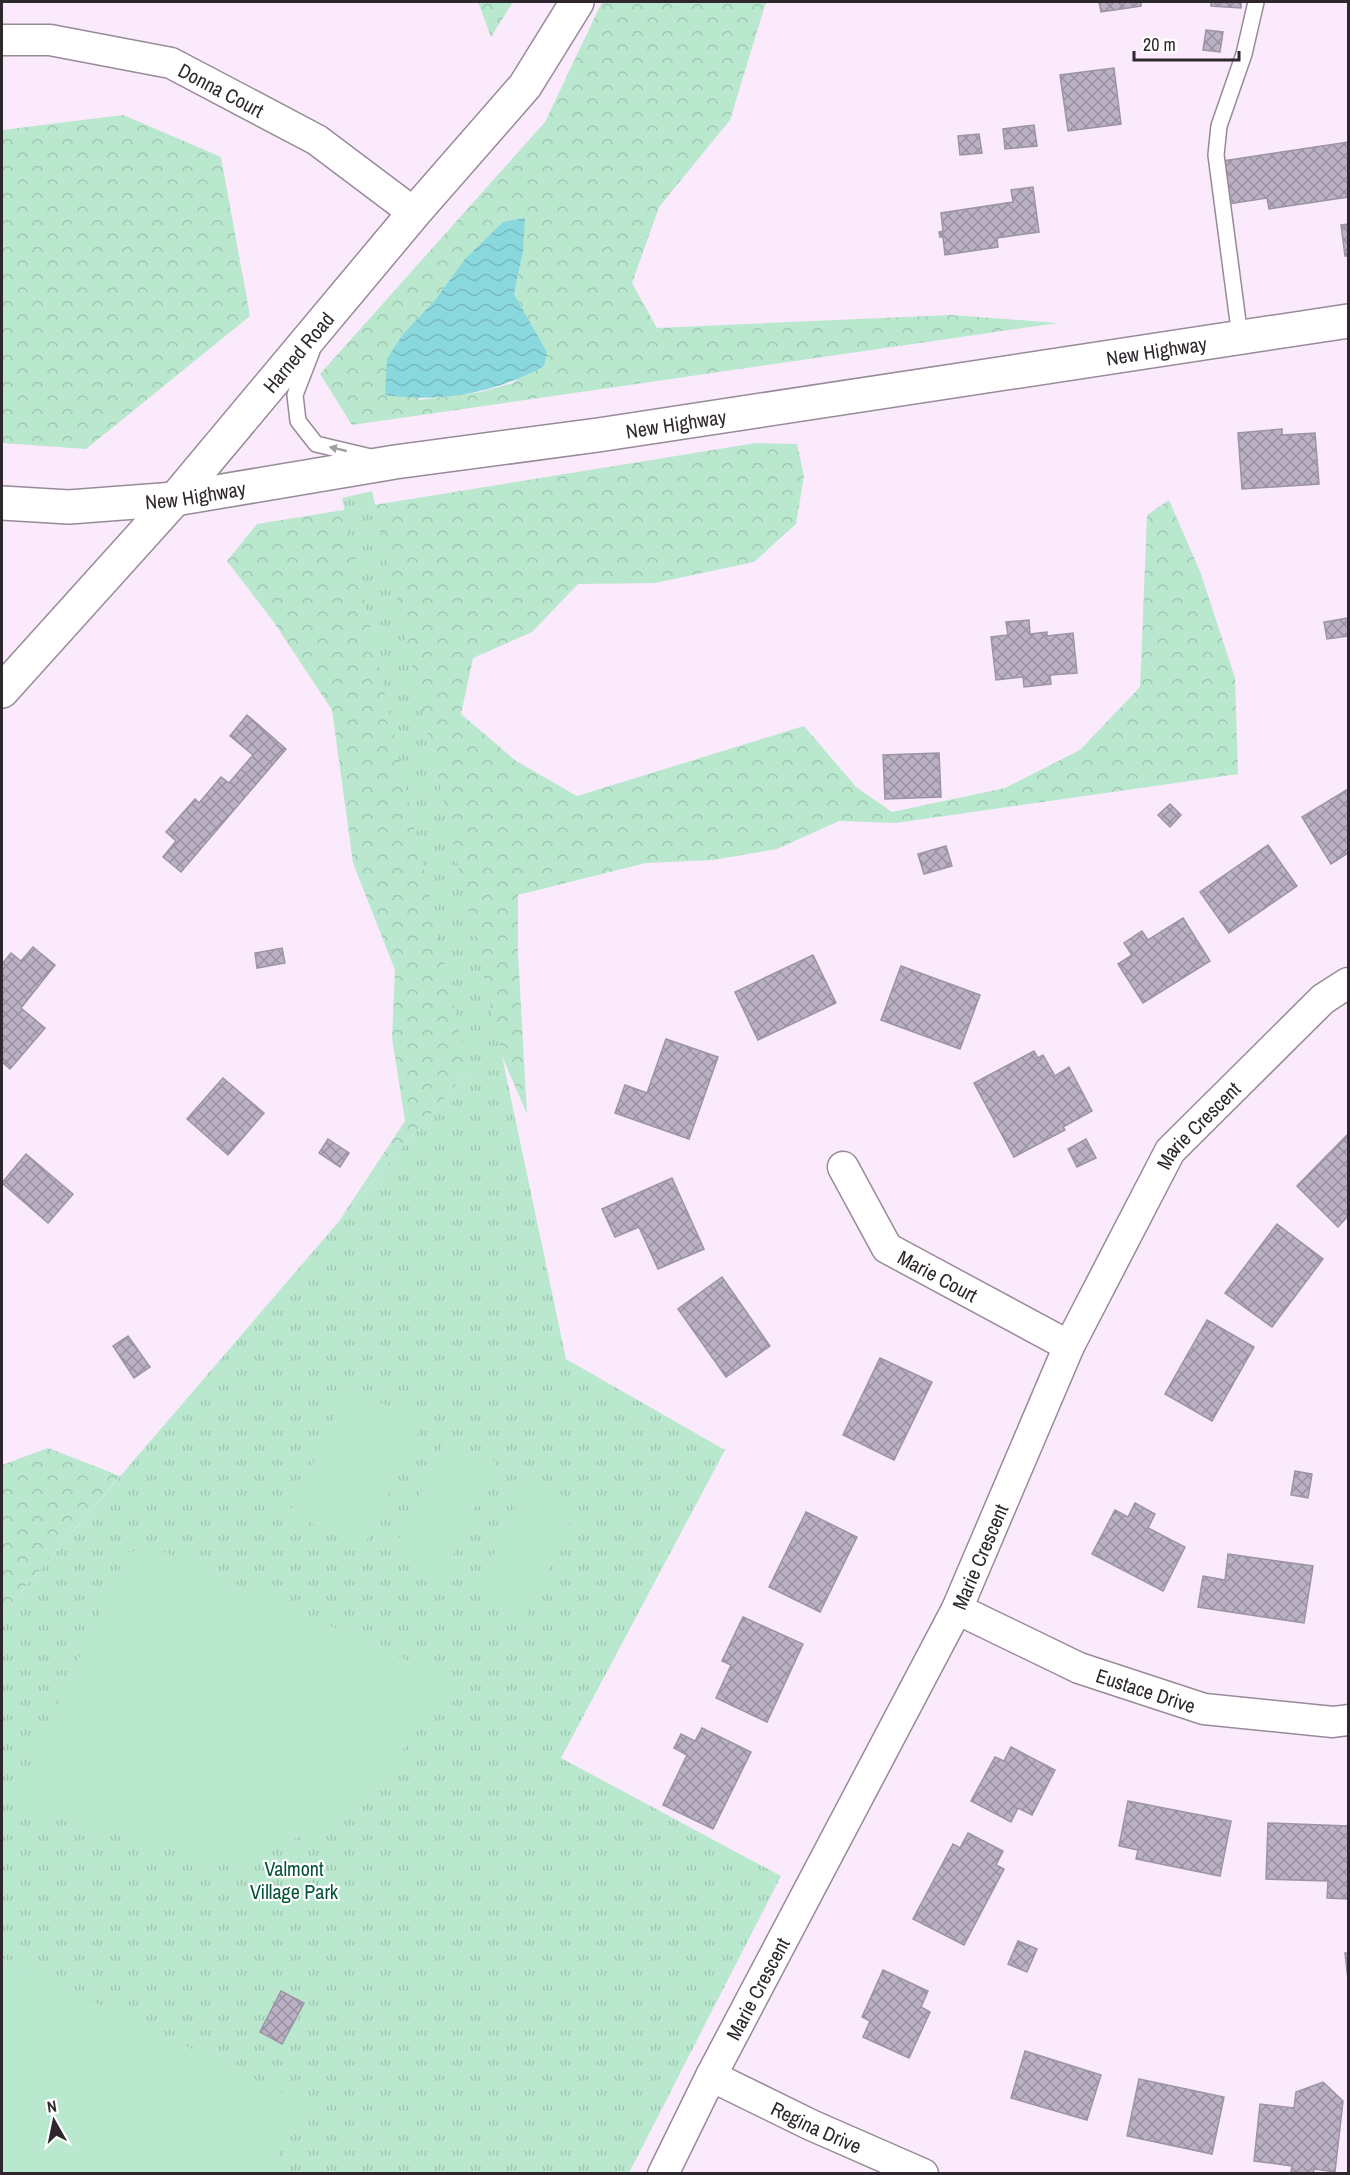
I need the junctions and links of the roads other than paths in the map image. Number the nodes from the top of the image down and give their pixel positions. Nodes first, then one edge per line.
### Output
1 (577, 2) edge
2 (1256, 2) edge
3 (2, 40) edge
4 (414, 213) junction
5 (1348, 321) edge
6 (323, 323) junction
7 (1240, 337) junction
8 (395, 462) junction
9 (175, 499) junction
10 (2, 503) edge
11 (2, 691) edge
12 (1348, 983) edge
13 (843, 1167) dead end
14 (1069, 1347) junction
15 (957, 1608) junction
16 (1348, 1720) edge
17 (711, 2076) junction
18 (663, 2174) edge
19 (923, 2174) edge

1 - 4 street, Harned Road
2 - 7 lane
3 - 4 street, Donna Court
4 - 6 street, Harned Road
5 - 7 street, New Highway
8 -> 6 lane
6 - 9 street, Harned Road
7 - 8 street, New Highway
8 - 9 street, New Highway
9 - 10 street, New Highway
9 - 11 street, Harned Road
12 - 14 street, Marie Crescent
13 - 14 street, Marie Court
14 - 15 street, Marie Crescent
15 - 16 street, Eustace Drive
15 - 17 street, Marie Crescent
17 - 18 street, Marie Crescent
17 - 19 street, Regina Drive

